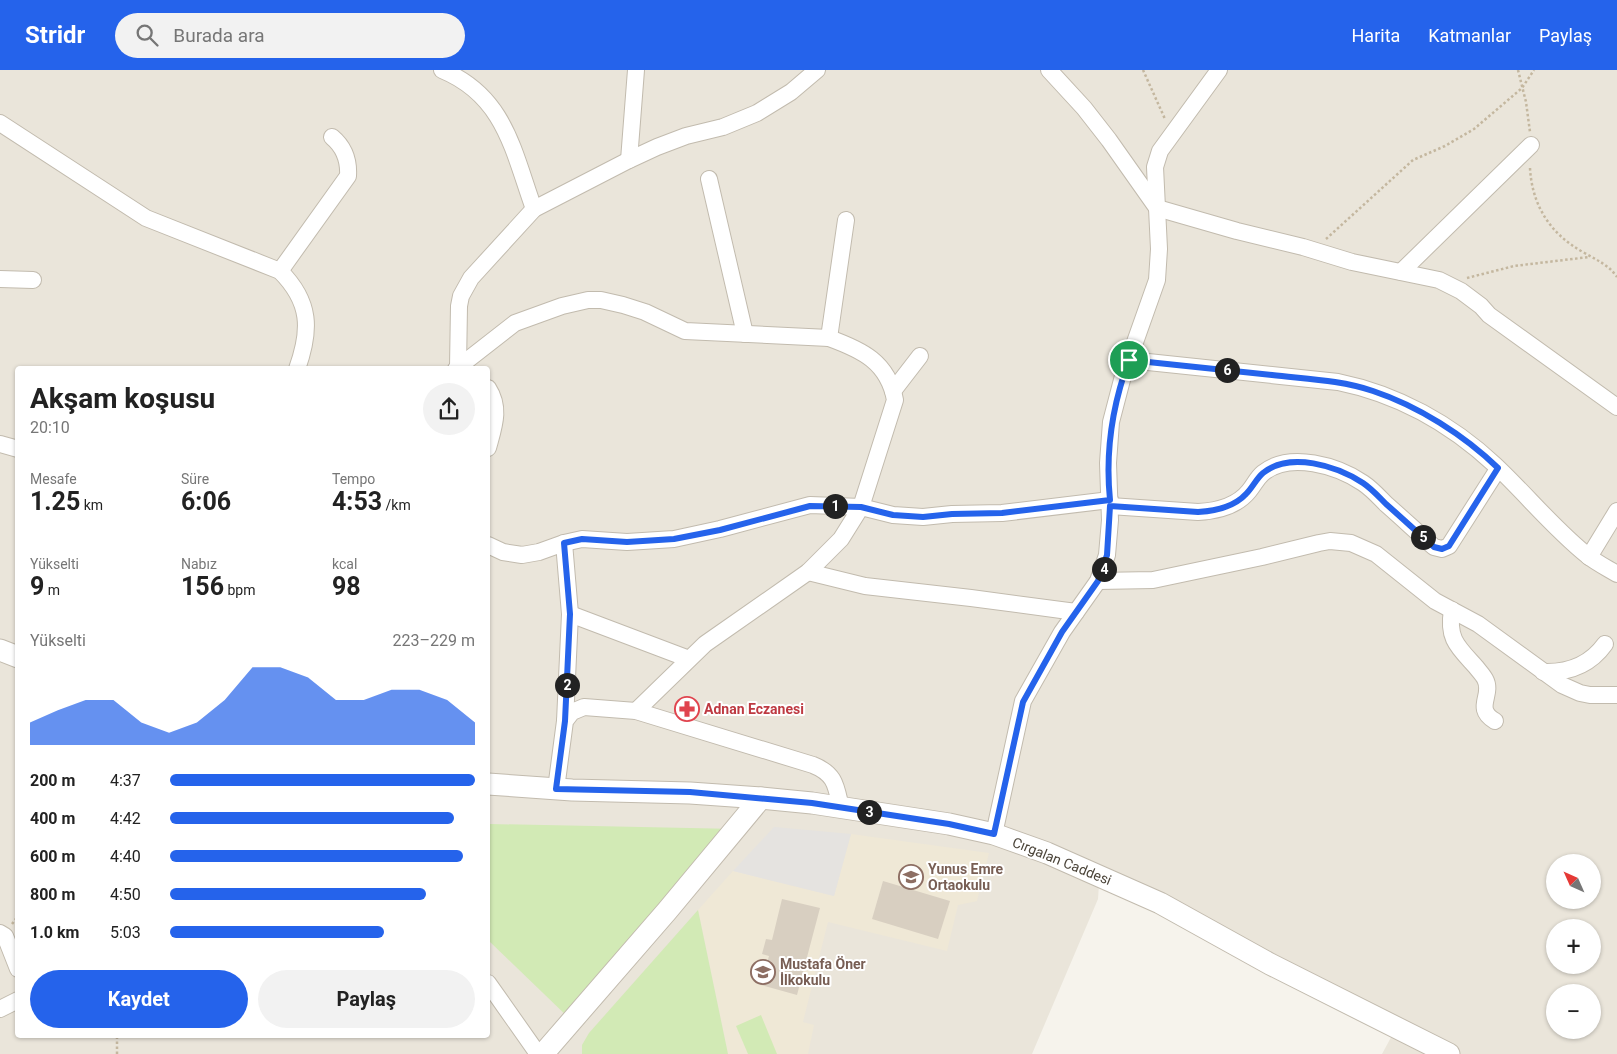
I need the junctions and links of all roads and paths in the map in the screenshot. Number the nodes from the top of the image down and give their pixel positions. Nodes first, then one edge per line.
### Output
1 (442, 70) edge
2 (636, 70) edge
3 (816, 70) edge
4 (1049, 70) edge
5 (1142, 70) edge
6 (1219, 70) edge
7 (1518, 70) edge
8 (1534, 70) edge
9 (467, 76) edge
10 (1522, 88) junction
11 (0, 123) edge
12 (1172, 134) junction
13 (332, 137) dead end
14 (1531, 145) junction
15 (629, 160) junction
16 (709, 179) dead end
17 (1156, 208) junction
18 (534, 209) junction
19 (846, 220) dead end
20 (1313, 250) junction
21 (1591, 257) junction
22 (280, 272) junction
23 (1401, 272) junction
24 (1617, 277) edge
25 (0, 279) edge
26 (33, 280) dead end
27 (1450, 285) junction
28 (745, 334) junction
29 (830, 338) junction
30 (920, 356) dead end
31 (1129, 360) junction
32 (298, 366) edge
33 (458, 366) edge
34 (461, 366) edge
35 (894, 390) junction
36 (490, 391) edge
37 (1617, 407) edge
38 (490, 440) edge
39 (0, 444) edge
40 (15, 448) edge
41 (1498, 468) junction
42 (1110, 503) junction
43 (861, 507) junction
44 (1617, 511) edge
45 (564, 543) junction
46 (490, 546) edge
47 (1589, 557) junction
48 (808, 572) junction
49 (1617, 574) edge
50 (1098, 581) junction
51 (1452, 610) junction
52 (1076, 612) junction
53 (570, 614) junction
54 (1605, 644) dead end
55 (0, 650) edge
56 (15, 656) edge
57 (689, 658) junction
58 (1543, 672) junction
59 (1617, 695) edge
60 (636, 711) junction
61 (565, 721) junction
62 (1495, 721) dead end
63 (490, 784) edge
64 (556, 789) junction
65 (761, 798) junction
66 (842, 808) junction
67 (994, 834) junction
68 (0, 933) edge
69 (15, 961) edge
70 (490, 986) edge
71 (15, 1002) edge
72 (0, 1009) edge
73 (118, 1038) edge
74 (117, 1054) edge
75 (538, 1054) edge
76 (543, 1054) edge
77 (1449, 1054) edge

1 - 9 street
2 - 15 street
3 - 15 street
4 - 17 street
5 - 12 path
6 - 12 street
7 - 10 path
8 - 10 path
9 - 18 street
10 - 14 path
10 - 20 path
11 - 22 street
12 - 17 street
13 - 22 street
14 - 21 path
14 - 23 street
15 - 18 street
16 - 28 street
17 - 20 street
17 - 31 street
18 - 33 street
19 - 29 street
20 - 23 street
21 - 24 path
21 - 27 path
22 - 32 street
23 - 27 street
25 - 26 street
27 - 37 street
28 - 29 street
28 - 34 street
29 - 35 street
30 - 35 street
31 - 41 street
31 - 42 street
35 - 43 street
36 - 38 street
39 - 40 street
41 - 42 street
41 - 47 street
42 - 43 street
42 - 50 street
43 - 45 street
43 - 48 street
44 - 47 street
45 - 46 street
45 - 53 street
47 - 49 street
48 - 52 street
48 - 57 street
50 - 51 street
50 - 52 street
51 - 58 street
51 - 62 street
52 - 67 street
53 - 57 street
53 - 61 street
54 - 58 street
55 - 56 street
57 - 60 street
58 - 59 street
60 - 61 street
60 - 66 street
61 - 64 street
63 - 64 street, Cırgalan Caddesi
64 - 65 street, Cırgalan Caddesi
65 - 66 street, Cırgalan Caddesi
65 - 76 street
66 - 67 street, Cırgalan Caddesi
67 - 77 street, Cırgalan Caddesi
68 - 69 street
70 - 75 street
71 - 72 street
73 - 74 path

